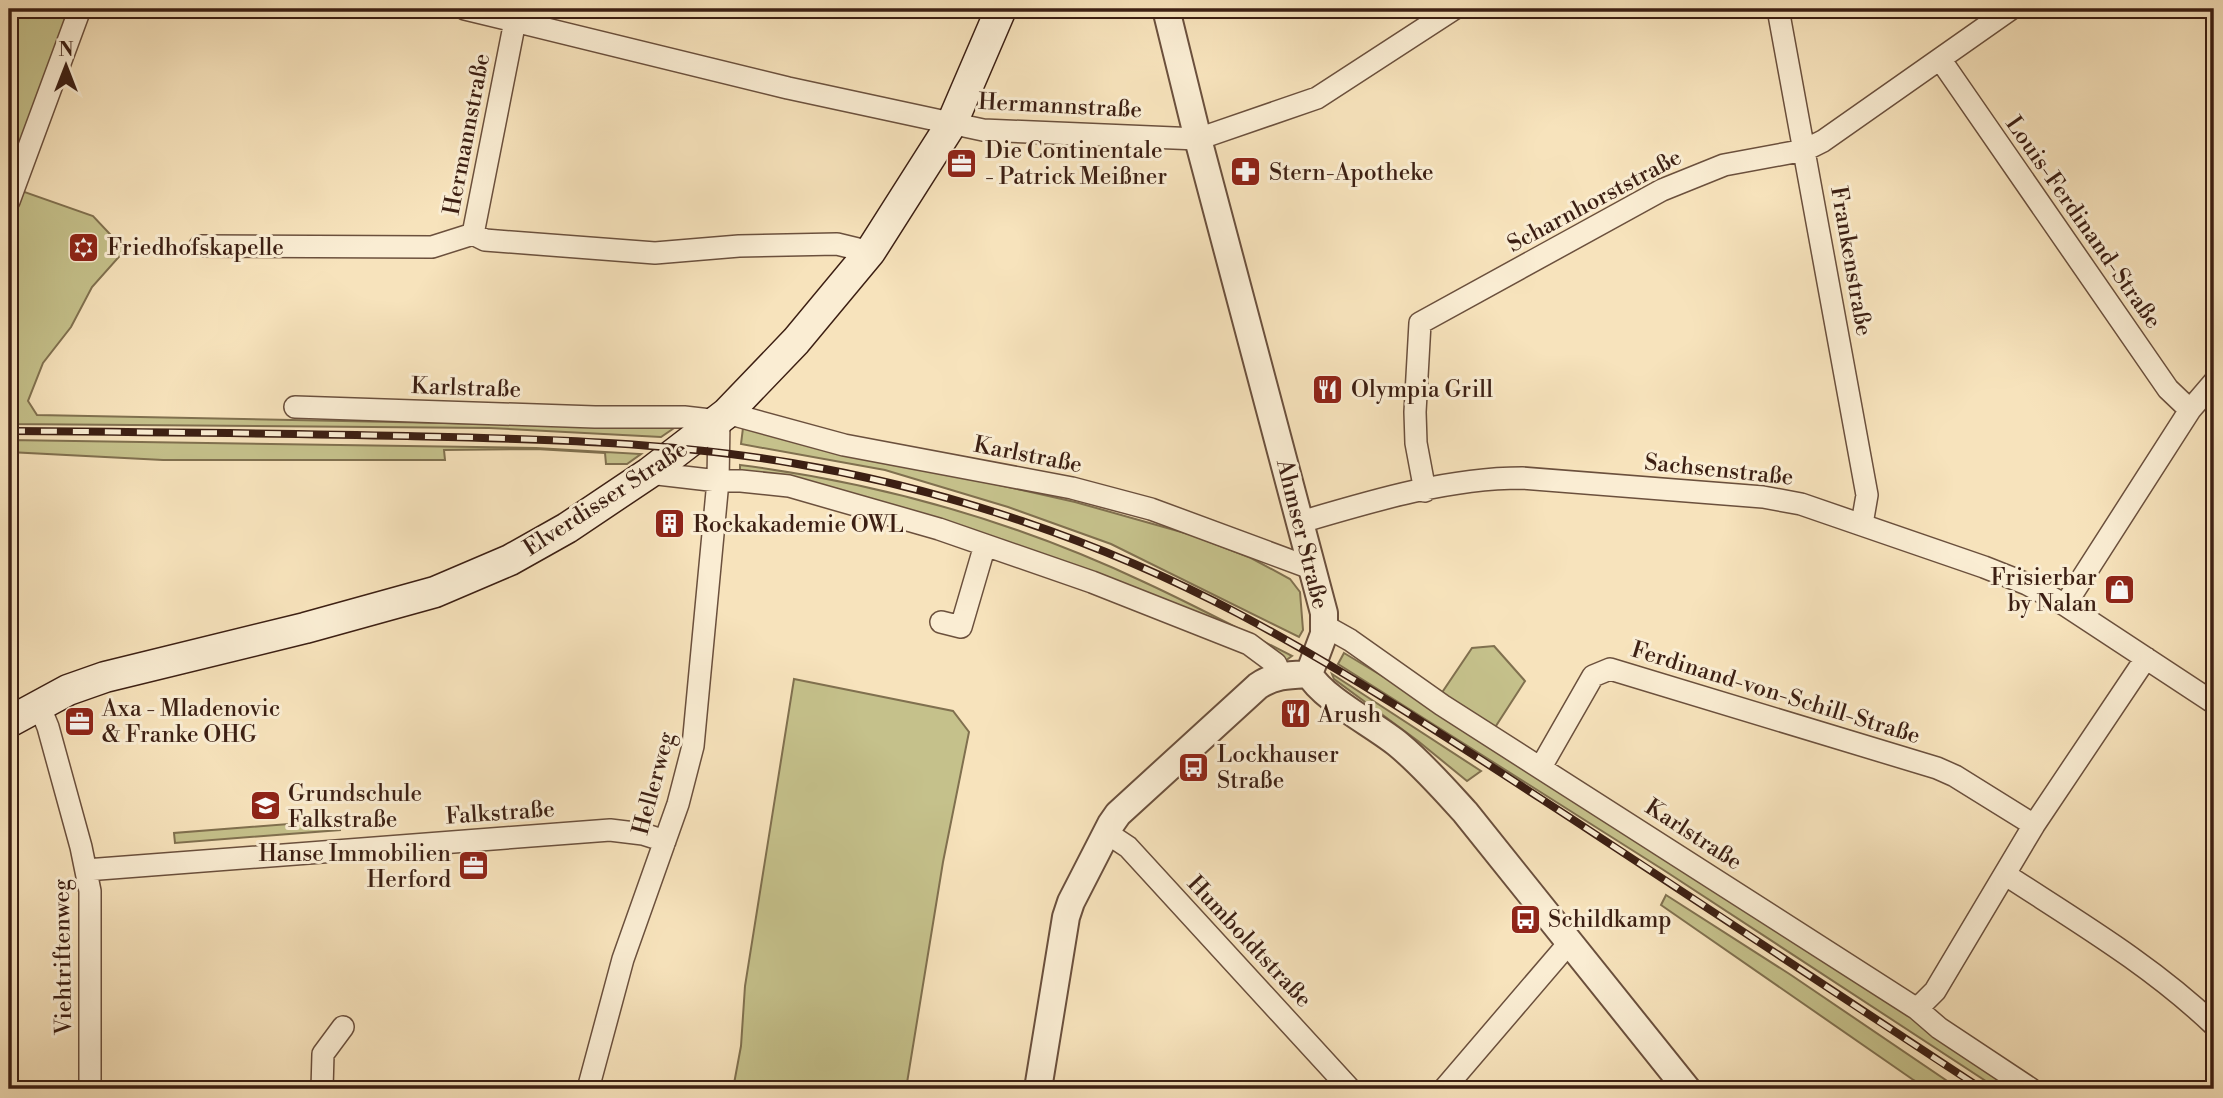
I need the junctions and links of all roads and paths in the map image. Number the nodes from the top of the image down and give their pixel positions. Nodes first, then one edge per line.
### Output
1 (80, 9) edge
2 (465, 9) edge
3 (1001, 9) edge
4 (1166, 9) edge
5 (1454, 9) edge
6 (1778, 9) edge
7 (2011, 9) edge
8 (515, 21) junction
9 (1940, 59) junction
10 (952, 123) junction
11 (1198, 139) junction
12 (1805, 150) junction
13 (9, 201) edge
14 (473, 234) junction
15 (200, 246) dead end
16 (870, 252) junction
17 (2214, 382) edge
18 (295, 407) dead end
19 (2190, 410) junction
20 (723, 417) junction
21 (649, 473) junction
22 (718, 481) junction
23 (1425, 491) junction
24 (1301, 522) junction
25 (1862, 524) junction
26 (985, 545) junction
27 (1313, 569) junction
28 (2065, 605) junction
29 (941, 622) dead end
30 (1325, 626) junction
31 (2146, 659) junction
32 (1309, 674) junction
33 (1281, 676) junction
34 (2214, 703) edge
35 (39, 705) junction
36 (9, 722) edge
37 (1541, 767) junction
38 (2034, 825) junction
39 (1107, 833) junction
40 (665, 841) junction
41 (86, 870) junction
42 (2006, 876) junction
43 (1569, 943) junction
44 (1917, 1009) junction
45 (2214, 1024) edge
46 (343, 1027) dead end
47 (90, 1089) edge
48 (322, 1089) edge
49 (588, 1089) edge
50 (1038, 1089) edge
51 (1350, 1089) edge
52 (1444, 1089) edge
53 (1687, 1089) edge
54 (2031, 1089) edge

1 - 13 street
2 - 8 street, Hermannstraße
3 - 10 main road, Elverdisser Straße
4 - 11 street, Ahmser Straße
5 - 11 street, Hermannstraße
6 - 12 street, Frankenstraße
7 - 9 street, Scharnhorststraße
8 - 10 street, Hermannstraße
8 - 14 street, Hermannstraße
9 - 12 street, Scharnhorststraße
9 - 19 street, Louis-Ferdinand-Straße
10 - 11 street, Hermannstraße
10 - 16 main road, Elverdisser Straße
11 - 24 street, Ahmser Straße
12 - 23 street, Scharnhorststraße
12 - 25 street, Frankenstraße
14 - 15 street, Hermannstraße
14 - 16 street
16 - 20 main road, Elverdisser Straße
17 - 19 street
18 - 20 street, Karlstraße
19 - 28 street
20 - 21 main road, Elverdisser Straße
20 - 22 street, Hellerweg
20 - 27 street, Karlstraße
21 - 22 street
21 - 35 main road, Elverdisser Straße
22 - 26 street
22 - 40 street, Hellerweg
23 - 24 street, Sachsenstraße
23 - 25 street, Sachsenstraße
24 - 27 street, Ahmser Straße
25 - 28 street, Sachsenstraße
26 - 29 street
26 - 33 street
27 - 30 street, Ahmser Straße
28 - 31 street, Sachsenstraße
30 - 32 street, Ahmser Straße
30 - 37 street, Karlstraße
31 - 34 street, Sachsenstraße
31 - 38 street
32 - 33 street
32 - 43 street
33 - 39 street
35 - 36 main road, Elverdisser Straße
35 - 41 street, Viehtriftenweg
37 - 38 street, Ferdinand-von-Schill-Straße
37 - 44 street, Karlstraße
38 - 42 street
39 - 50 street
39 - 51 street, Humboldtstraße
40 - 41 street, Falkstraße
40 - 49 street, Hellerweg
41 - 47 street, Viehtriftenweg
42 - 44 street
42 - 45 street
43 - 52 street
43 - 53 street
44 - 54 street, Karlstraße
46 - 48 street

